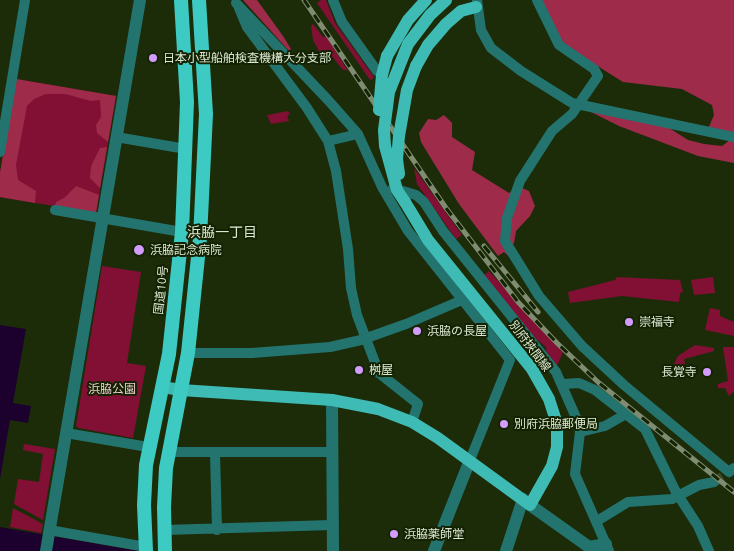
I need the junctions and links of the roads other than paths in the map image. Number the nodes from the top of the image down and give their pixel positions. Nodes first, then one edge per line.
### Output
1 (25, 0) edge
2 (140, 0) edge
3 (181, 0) edge
4 (199, 0) edge
5 (332, 0) edge
6 (426, 0) edge
7 (446, 0) edge
8 (537, 0) edge
9 (235, 1) edge
10 (476, 4) edge
11 (376, 71) dead end
12 (579, 104) junction
13 (358, 134) junction
14 (116, 137) junction
15 (734, 137) edge
16 (328, 141) junction
17 (385, 146) junction
18 (186, 149) junction
19 (0, 152) edge
20 (382, 187) junction
21 (405, 202) junction
22 (55, 210) dead end
23 (103, 218) junction
24 (182, 232) junction
25 (462, 300) junction
26 (365, 338) junction
27 (188, 353) junction
28 (563, 384) junction
29 (162, 386) junction
30 (181, 390) junction
31 (332, 400) junction
32 (626, 414) junction
33 (412, 422) junction
34 (580, 432) junction
35 (66, 433) junction
36 (148, 447) junction
37 (169, 452) junction
38 (332, 452) junction
39 (215, 453) junction
40 (470, 460) junction
41 (730, 471) edge
42 (714, 482) tunnel mouth
43 (679, 495) junction
44 (527, 502) junction
45 (597, 521) junction
46 (332, 526) junction
47 (164, 530) junction
48 (217, 530) junction
49 (48, 533) junction
50 (608, 547) edge
51 (146, 549) edge
52 (46, 551) edge
53 (165, 551) edge
54 (333, 551) edge
55 (434, 551) edge
56 (506, 551) edge
57 (709, 551) edge

1 - 19 street
2 - 14 street
3 - 18 highway, 国道10号
4 - 27 highway
5 - 11 street
6 - 17 main road, bridge
7 - 17 main road, 別府挾間線, bridge
8 - 12 street
9 - 13 street
9 - 16 street
10 - 12 street
10 - 21 main road, bridge
12 - 15 street
12 - 41 street
13 - 16 street
13 - 20 street
14 - 18 street
14 - 23 street
16 - 26 street
17 - 21 main road, 別府挾間線, bridge
18 - 24 highway, 国道10号
20 - 25 street
20 - 28 street
21 - 44 main road, 別府挾間線
22 - 23 street
23 - 24 street
23 - 35 street
24 - 29 highway, 国道10号
25 - 26 street
25 - 40 street
26 - 27 street
26 - 33 street
27 - 30 highway
28 - 32 street
28 - 34 street
29 - 30 main road
29 - 36 highway, 国道10号
30 - 31 main road
30 - 37 highway
31 - 33 main road
31 - 38 street
32 - 34 street
32 - 43 street
33 - 40 main road
34 - 45 street
35 - 36 street
35 - 49 street
36 - 51 highway, 国道10号
37 - 39 street
37 - 47 highway
38 - 39 street
38 - 46 street
39 - 48 street
40 - 44 main road
40 - 55 street
42 - 43 street
43 - 45 street
43 - 57 street
44 - 50 street
44 - 56 street
45 - 50 street
46 - 48 street
46 - 54 street
47 - 48 street
47 - 53 highway
49 - 51 street
49 - 52 street

